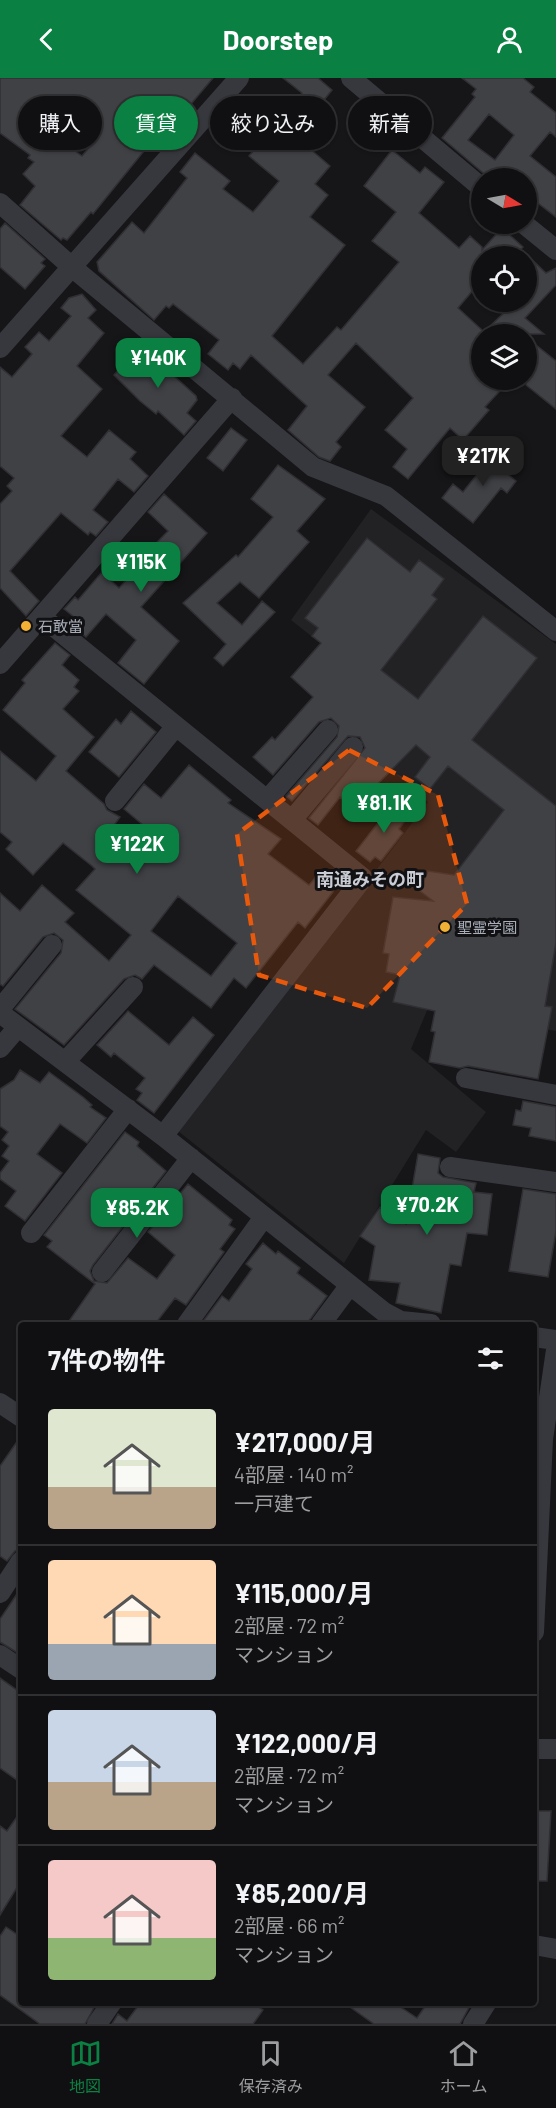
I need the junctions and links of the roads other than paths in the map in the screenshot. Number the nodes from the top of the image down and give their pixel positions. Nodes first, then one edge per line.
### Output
1 (239, 78) edge
2 (351, 78) edge
3 (471, 179) edge
4 (0, 203) edge
5 (536, 234) edge
6 (556, 250) edge
7 (73, 268) junction
8 (0, 348) edge
9 (231, 399) junction
10 (42, 617) junction
11 (556, 631) edge
12 (0, 664) edge
13 (176, 726) junction
14 (328, 730) dead end
15 (353, 747) dead end
16 (267, 800) junction
17 (115, 801) dead end
18 (292, 820) junction
19 (52, 945) dead end
20 (133, 987) dead end
21 (0, 1009) edge
22 (0, 1013) edge
23 (18, 1027) junction
24 (0, 1048) edge
25 (65, 1062) junction
26 (466, 1078) dead end
27 (556, 1095) edge
28 (128, 1109) junction
29 (163, 1136) junction
30 (190, 1158) junction
31 (450, 1167) dead end
32 (556, 1182) edge
33 (264, 1217) junction
34 (31, 1233) dead end
35 (102, 1272) dead end
36 (350, 1285) junction
37 (187, 1322) edge
38 (322, 1322) edge
39 (411, 1322) edge
40 (537, 1337) edge
41 (556, 1340) edge
42 (556, 1350) edge
43 (0, 1403) edge
44 (18, 1416) edge
45 (539, 1438) edge
46 (537, 1530) edge
47 (18, 1566) edge
48 (0, 1593) edge
49 (0, 1655) edge
50 (18, 1667) edge
51 (537, 1749) edge
52 (556, 1749) edge
53 (537, 1946) edge
54 (556, 1949) edge
55 (109, 2006) edge
56 (484, 2006) edge
57 (97, 2024) edge
58 (473, 2024) edge

1 - 7 street
2 - 3 street
4 - 7 street
5 - 6 street
7 - 8 street
7 - 9 street
9 - 10 street
9 - 11 street
10 - 12 street
10 - 13 street
13 - 16 street
13 - 17 street
14 - 16 street
15 - 18 street
16 - 18 street
18 - 29 street
19 - 21 street
20 - 25 street
22 - 23 street
23 - 24 street
23 - 25 street
25 - 28 street
26 - 27 street
28 - 29 street
28 - 34 street
29 - 30 street
30 - 33 street
30 - 35 street
31 - 32 street
33 - 36 street
33 - 37 street
36 - 38 street
36 - 39 street
40 - 41 street
42 - 45 street
43 - 44 street
45 - 46 street
47 - 48 street
49 - 50 street
51 - 52 street
53 - 54 street
55 - 57 street
56 - 58 street

